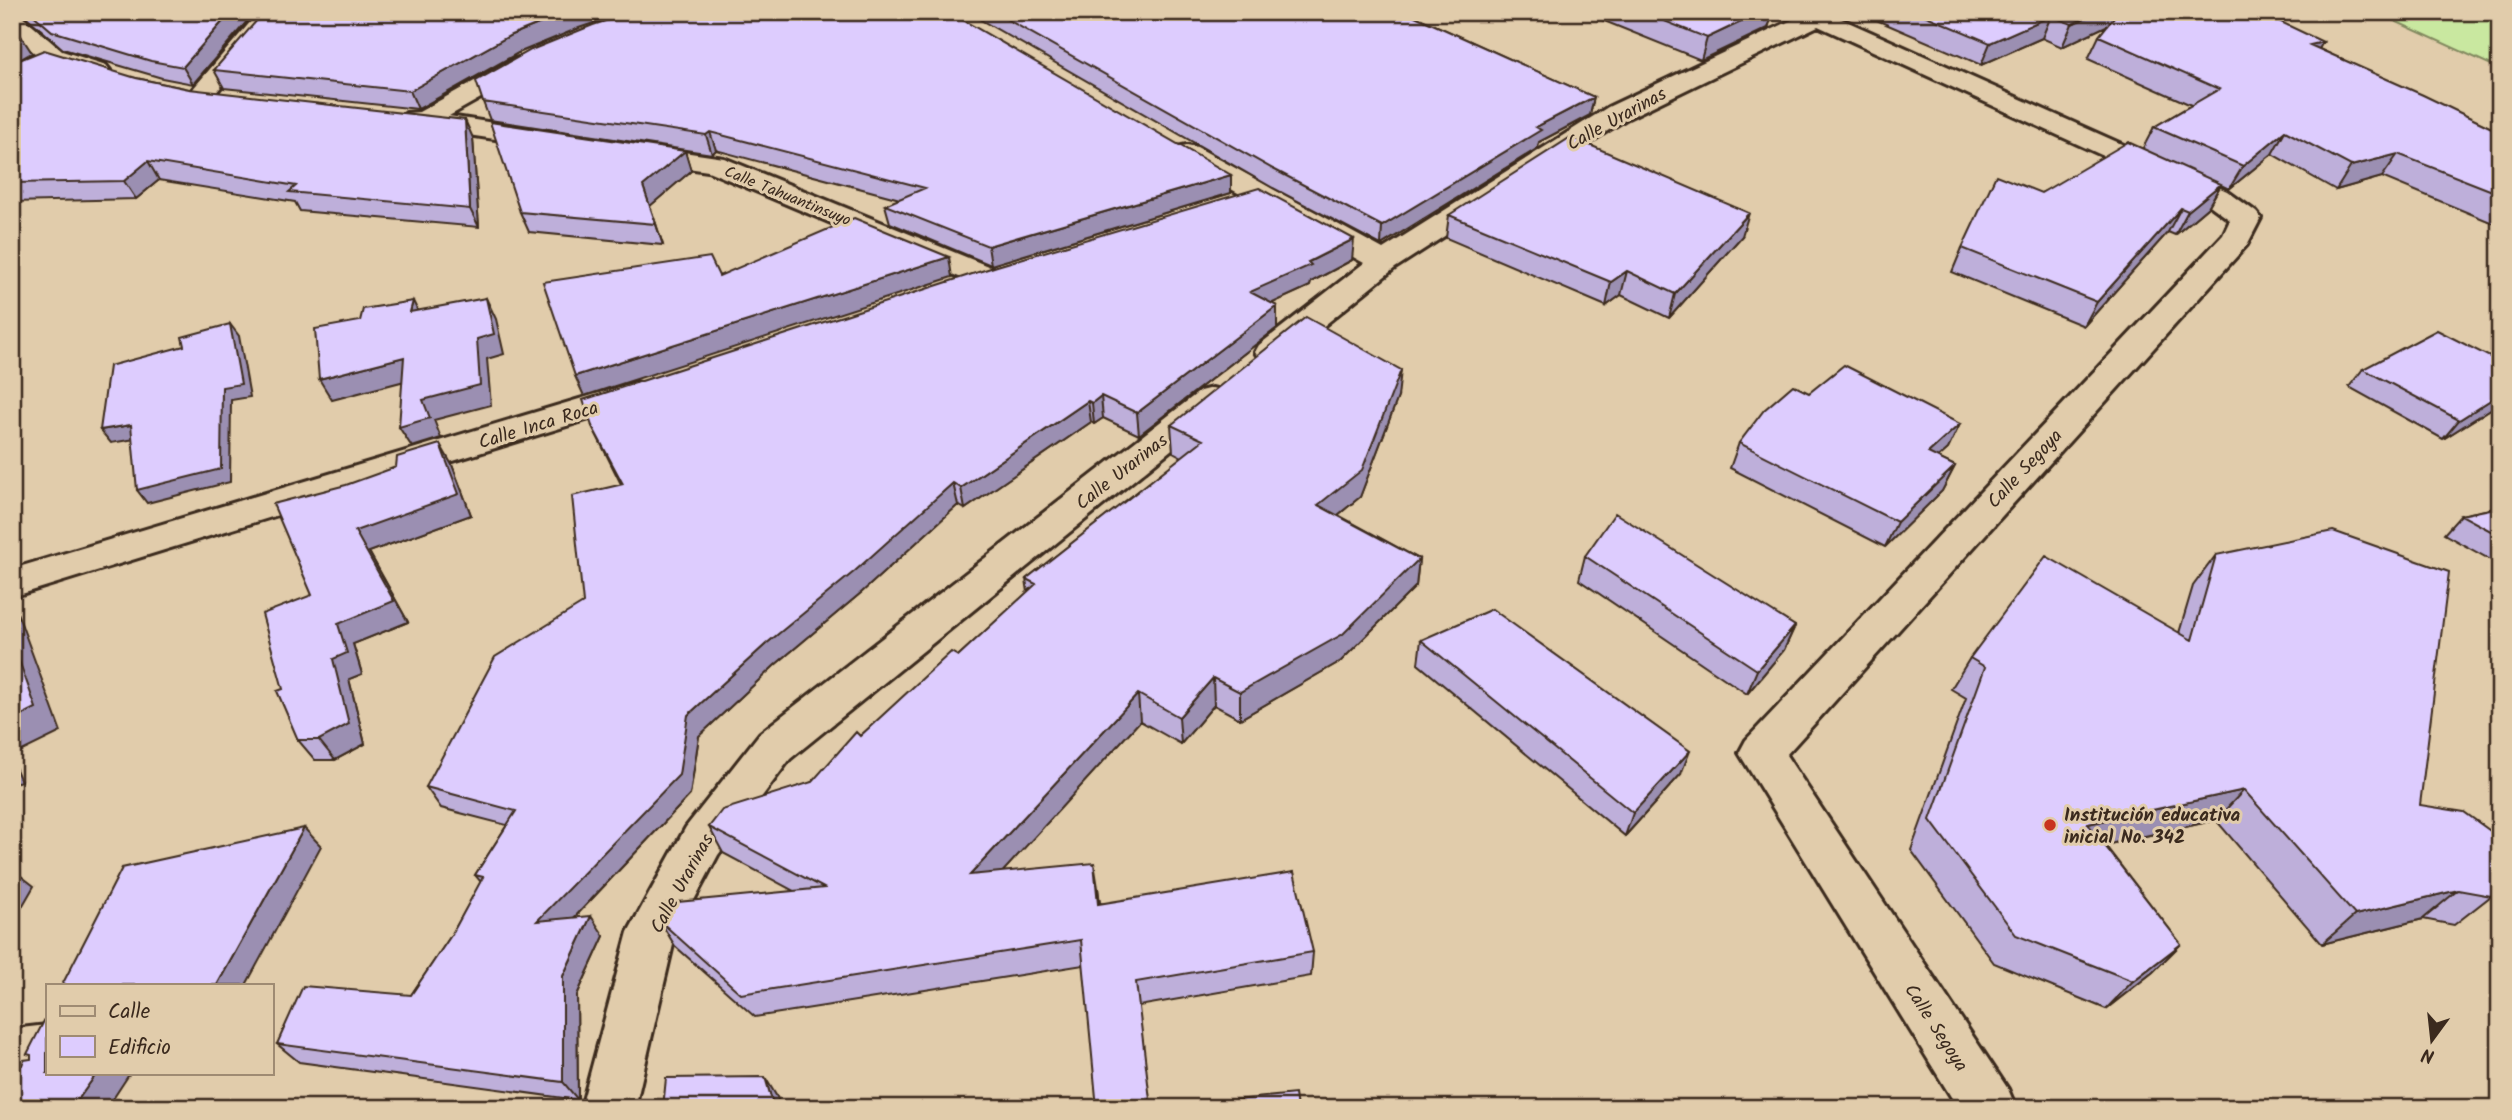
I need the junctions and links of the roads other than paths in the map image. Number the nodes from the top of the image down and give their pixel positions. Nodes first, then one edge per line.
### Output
1 (272, 12) edge
2 (1802, 18) edge
3 (12, 20) edge
4 (540, 55) edge
5 (118, 76) edge
6 (202, 96) edge
7 (384, 116) edge
8 (424, 120) junction
9 (569, 142) edge
10 (1168, 142) edge
11 (608, 148) edge
12 (1262, 196) junction
13 (1223, 208) edge
14 (1384, 262) junction
15 (950, 290) edge
16 (663, 384) edge
17 (12, 583) edge
18 (46, 1050) edge
19 (12, 1054) edge
20 (608, 1108) edge
21 (1989, 1108) edge

1 - 6 street
2 - 14 street, Calle Urarinas
2 - 21 street, Calle Segoya
3 - 5 street
4 - 8 street
7 - 8 street
8 - 9 street
10 - 12 street
11 - 15 street, Calle Tahuantinsuyo
12 - 13 street
12 - 14 street
14 - 20 street, Calle Urarinas
16 - 17 street, Calle Inca Roca
18 - 19 street

